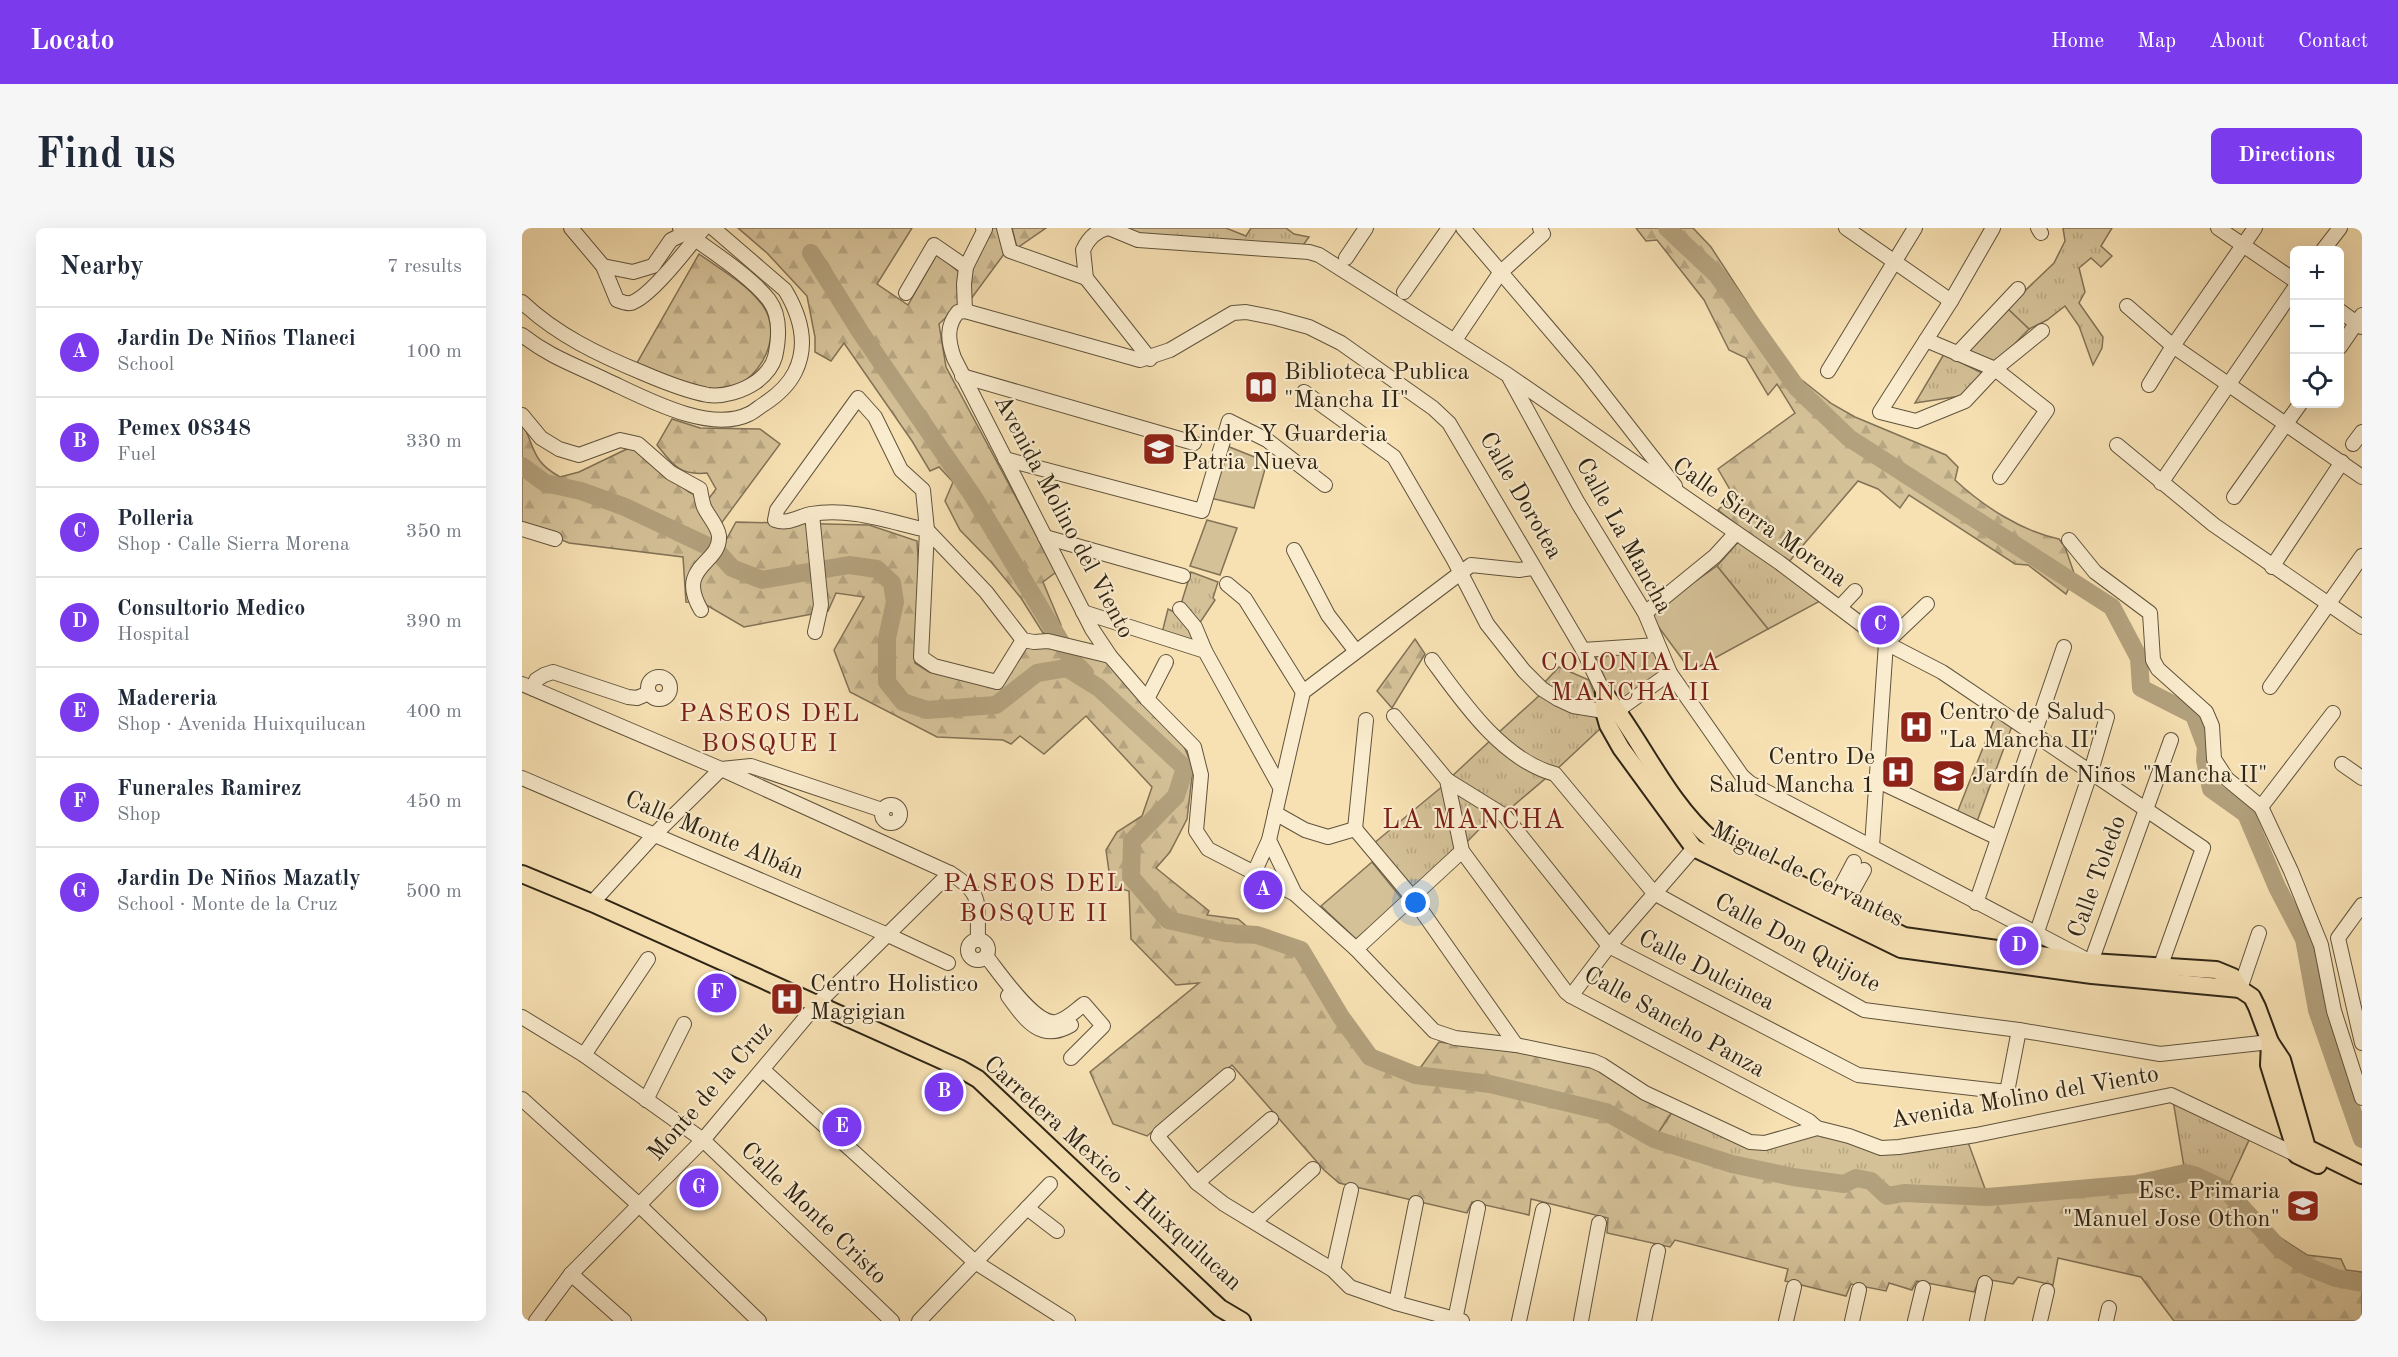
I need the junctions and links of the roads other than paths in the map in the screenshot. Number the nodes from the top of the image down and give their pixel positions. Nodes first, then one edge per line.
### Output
1 (571, 228) edge
2 (704, 228) edge
3 (713, 228) edge
4 (983, 228) edge
5 (1004, 228) edge
6 (1107, 228) edge
7 (1366, 228) edge
8 (1449, 228) edge
9 (1463, 228) edge
10 (1846, 228) edge
11 (1915, 228) edge
12 (1993, 228) edge
13 (2218, 228) edge
14 (2255, 228) edge
15 (2340, 228) edge
16 (1542, 231) edge
17 (688, 232) edge
18 (2243, 246) junction
19 (2326, 246) edge
20 (1346, 258) dead end
21 (1894, 261) junction
22 (603, 266) junction
23 (653, 266) junction
24 (966, 267) junction
25 (1500, 273) junction
26 (2290, 277) edge
27 (1086, 278) junction
28 (662, 279) junction
29 (2018, 289) dead end
30 (1404, 292) dead end
31 (906, 293) dead end
32 (2290, 296) edge
33 (1951, 301) junction
34 (522, 302) edge
35 (2127, 306) dead end
36 (965, 311) junction
37 (2344, 313) edge
38 (2360, 322) edge
39 (2042, 331) dead end
40 (522, 335) edge
41 (1455, 340) junction
42 (1926, 340) junction
43 (2344, 342) edge
44 (2173, 346) junction
45 (1957, 354) junction
46 (600, 356) junction
47 (1150, 359) junction
48 (1995, 369) junction
49 (1828, 371) dead end
50 (592, 373) junction
51 (1508, 375) junction
52 (962, 376) junction
53 (2149, 385) dead end
54 (2230, 386) junction
55 (1304, 392) dead end
56 (2297, 408) edge
57 (522, 415) edge
58 (2285, 424) junction
59 (2362, 432) edge
60 (1194, 443) dead end
61 (2353, 444) dead end
62 (2116, 445) dead end
63 (2320, 447) junction
64 (1647, 450) junction
65 (1005, 459) junction
66 (1632, 462) junction
67 (2342, 462) junction
68 (2362, 472) edge
69 (2000, 477) dead end
70 (2362, 477) edge
71 (2161, 483) junction
72 (1325, 485) dead end
73 (1682, 494) junction
74 (2234, 496) dead end
75 (812, 514) junction
76 (522, 529) edge
77 (927, 530) junction
78 (1736, 533) junction
79 (1045, 537) junction
80 (555, 539) dead end
81 (2069, 540) dead end
82 (1294, 550) dead end
83 (2362, 556) edge
84 (2272, 567) junction
85 (1533, 568) junction
86 (1460, 573) junction
87 (1183, 576) dead end
88 (1227, 584) dead end
89 (1855, 591) dead end
90 (1927, 604) dead end
91 (2328, 604) junction
92 (1840, 607) junction
93 (1180, 609) dead end
94 (702, 610) dead end
95 (1083, 612) junction
96 (1645, 613) junction
97 (2362, 627) edge
98 (815, 632) dead end
99 (1023, 640) junction
100 (1886, 644) junction
101 (1657, 645) junction
102 (2064, 647) dead end
103 (1355, 650) junction
104 (1583, 650) junction
105 (1205, 651) junction
106 (1110, 656) junction
107 (1432, 660) dead end
108 (1166, 662) dead end
109 (1670, 673) junction
110 (528, 687) edge
111 (2270, 687) dead end
112 (1303, 692) junction
113 (649, 693) dead end
114 (1604, 693) joint
115 (1147, 699) junction
116 (1611, 711) junction
117 (2333, 712) dead end
118 (1394, 716) dead end
119 (2107, 717) dead end
120 (1366, 720) dead end
121 (2035, 734) junction
122 (2171, 740) dead end
123 (2342, 764) dead end
124 (721, 769) junction
125 (2091, 771) junction
126 (522, 778) edge
127 (2362, 778) edge
128 (1447, 780) junction
129 (1878, 781) junction
130 (1280, 787) junction
131 (2261, 807) junction
132 (2146, 808) junction
133 (882, 810) dead end
134 (1275, 813) junction
135 (1355, 829) junction
136 (655, 834) junction
137 (1998, 838) junction
138 (1269, 840) junction
139 (1872, 846) junction
140 (1694, 848) junction
141 (1462, 851) junction
142 (1859, 866) dead end
143 (950, 873) junction
144 (1254, 873) junction
145 (522, 874) edge
146 (1654, 893) junction
147 (1295, 894) junction
148 (1412, 897) junction
149 (592, 903) junction
150 (1839, 903) junction
151 (1976, 903) junction
152 (2362, 905) edge
153 (2037, 932) junction
154 (2259, 933) dead end
155 (888, 935) junction
156 (1609, 946) junction
157 (1356, 949) junction
158 (648, 959) dead end
159 (2091, 962) junction
160 (948, 963) dead end
161 (2157, 974) junction
162 (2240, 989) junction
163 (1571, 996) junction
164 (817, 1004) junction
165 (522, 1017) edge
166 (684, 1024) dead end
167 (2019, 1030) junction
168 (2270, 1042) junction
169 (2362, 1044) edge
170 (1516, 1045) junction
171 (584, 1055) junction
172 (1071, 1058) dead end
173 (763, 1070) junction
174 (1228, 1075) dead end
175 (2358, 1081) edge
176 (2362, 1098) edge
177 (522, 1099) edge
178 (646, 1100) junction
179 (1271, 1119) dead end
180 (1817, 1128) junction
181 (703, 1140) junction
182 (2302, 1152) junction
183 (1313, 1169) dead end
184 (2362, 1175) edge
185 (1050, 1184) dead end
186 (1197, 1184) junction
187 (2362, 1186) edge
188 (1351, 1190) dead end
189 (1416, 1203) dead end
190 (639, 1205) junction
191 (1027, 1208) junction
192 (1478, 1208) dead end
193 (1543, 1210) dead end
194 (1255, 1221) junction
195 (1599, 1223) dead end
196 (1057, 1231) dead end
197 (1658, 1251) dead end
198 (975, 1262) junction
199 (1333, 1270) junction
200 (572, 1274) junction
201 (1985, 1283) dead end
202 (1794, 1287) dead end
203 (1923, 1288) dead end
204 (1859, 1290) dead end
205 (2046, 1291) dead end
206 (1396, 1303) junction
207 (1458, 1320) edge
208 (536, 1321) edge
209 (624, 1321) edge
210 (759, 1321) edge
211 (892, 1321) edge
212 (919, 1321) edge
213 (1068, 1321) edge
214 (1242, 1321) edge
215 (1518, 1321) edge
216 (1581, 1321) edge
217 (1644, 1321) edge
218 (1786, 1321) edge
219 (1852, 1321) edge
220 (1915, 1321) edge
221 (1977, 1321) edge
222 (2040, 1321) edge

1 - 22 street
2 - 17 street
3 - 50 street
4 - 24 street
5 - 27 street
6 - 27 street
6 - 41 street, Calle Sierra Morena
7 - 20 street
8 - 30 street
9 - 25 street
10 - 21 street
11 - 21 street
12 - 33 street
13 - 18 street
14 - 18 street
15 - 19 street
16 - 25 street
17 - 23 street
17 - 28 street
17 - 46 street
18 - 26 street
18 - 44 street
21 - 33 street
21 - 49 street
22 - 23 street
22 - 28 street
23 - 28 street
24 - 31 street
24 - 36 street
25 - 41 street
25 - 64 street
27 - 47 street
29 - 45 street
32 - 54 street
33 - 42 street
34 - 46 street
35 - 44 street
36 - 47 street
36 - 52 street, Avenida Molino del Viento
37 - 38 street
38 - 43 street
39 - 48 street
40 - 50 street
41 - 51 street, Calle Sierra Morena
42 - 45 street
42 - 48 street
44 - 53 street
44 - 54 street
45 - 48 street
46 - 50 street
47 - 85 street, Calle Dorotea
48 - 69 street
51 - 66 street, Calle Sierra Morena
51 - 96 street, Calle La Mancha
52 - 60 street
52 - 65 street, Avenida Molino del Viento
54 - 58 street
54 - 71 street
55 - 86 street
56 - 58 street
57 - 94 street
58 - 63 street
58 - 74 street
59 - 61 street
62 - 71 street
63 - 67 street
63 - 68 street
64 - 66 street
64 - 73 street
65 - 72 street
65 - 79 street, Avenida Molino del Viento
66 - 73 street, Calle Sierra Morena
67 - 70 street
67 - 84 street
71 - 84 street
73 - 78 street, Calle Sierra Morena
75 - 77 street
75 - 77 street
75 - 98 street
76 - 80 street
77 - 99 street
77 - 99 street
78 - 92 street, Calle Sierra Morena
78 - 96 street
79 - 87 street
79 - 95 street, Avenida Molino del Viento
81 - 131 street
82 - 103 street
83 - 91 street
84 - 91 street
85 - 86 street
85 - 104 street, Calle Dorotea
86 - 103 street
86 - 116 street
88 - 112 street
89 - 92 street
90 - 100 street
91 - 97 street
91 - 111 street
92 - 100 street, Calle Sierra Morena
93 - 105 street
95 - 105 street
95 - 106 street, Avenida Molino del Viento
96 - 101 street, Calle La Mancha
99 - 106 street
100 - 121 street, Calle Sierra Morena
100 - 129 street
101 - 104 street
101 - 109 street, Calle La Mancha
102 - 121 street
103 - 112 street
104 - 114 street, Calle Dorotea
105 - 130 street
106 - 115 street, Avenida Molino del Viento
107 - 146 street, Calle Don Quijote
108 - 115 street
109 - 116 street
109 - 139 street, Calle La Mancha
110 - 113 street
110 - 124 street
112 - 130 street
114 - 116 main road, Calle Dorotea
115 - 144 street, Avenida Molino del Viento
116 - 140 main road, Miguel de Cervantes
116 - 150 main road
117 - 131 street
118 - 128 street
119 - 125 street
120 - 135 street
121 - 125 street, Calle Sierra Morena
121 - 137 street
122 - 132 street, Calle Toledo
123 - 127 street
124 - 133 street
124 - 136 street
124 - 143 street
125 - 132 street, Calle Sierra Morena
125 - 153 street
126 - 136 street, Calle Monte Albán
128 - 141 street
128 - 156 street, Calle Dulcinea
129 - 137 street
129 - 139 street
130 - 134 street
131 - 175 street
132 - 159 street, Calle Toledo
132 - 161 street, Calle Sierra Morena
134 - 135 street
134 - 138 street
135 - 148 street
136 - 149 street
136 - 155 street, Calle Monte Albán
137 - 151 street
138 - 144 street
138 - 147 street
139 - 151 street, Calle La Mancha
140 - 146 street
140 - 161 main road, Miguel de Cervantes
141 - 148 street
141 - 163 street, Calle Sancho Panza
142 - 150 street
143 - 155 street, Monte de la Cruz
143 - 172 street
144 - 147 street, Avenida Molino del Viento
145 - 149 main road, Carretera Mexico - Huixquilucan
146 - 156 street
146 - 167 street, Calle Don Quijote
147 - 157 street, Avenida Molino del Viento
148 - 157 street
148 - 170 street
149 - 164 main road, Carretera Mexico - Huixquilucan
150 - 159 main road
151 - 153 street, Calle La Mancha
152 - 169 street
153 - 159 street, Calle La Mancha
154 - 162 street
155 - 160 street, Calle Monte Albán
155 - 164 street, Monte de la Cruz
156 - 163 street
156 - 167 street, Calle Dulcinea
157 - 170 street, Avenida Molino del Viento
158 - 171 street
159 - 161 main road
161 - 162 main road
162 - 168 main road
163 - 180 street, Calle Sancho Panza
164 - 173 street, Monte de la Cruz
164 - 214 main road, Carretera Mexico - Huixquilucan
165 - 171 street, Calle Monte Cristo
166 - 178 street
167 - 168 street, Calle Don Quijote
168 - 182 main road
170 - 180 street, Avenida Molino del Viento
171 - 178 street, Calle Monte Cristo
173 - 181 street, Monte de la Cruz
173 - 198 street
174 - 186 street
175 - 176 street
177 - 190 street
178 - 181 street, Calle Monte Cristo
179 - 186 street
180 - 182 street, Avenida Molino del Viento
181 - 190 street, Monte de la Cruz
181 - 211 street, Calle Monte Cristo
182 - 184 main road, Avenida Molino del Viento
182 - 187 main road, Avenida Molino del Viento
183 - 194 street
185 - 191 street
186 - 194 street
188 - 199 street
189 - 206 street
190 - 200 street, Monte de la Cruz
190 - 210 street
191 - 196 street
191 - 198 street
192 - 207 street
193 - 215 street
194 - 199 street
195 - 216 street
197 - 217 street
198 - 212 street
198 - 213 street
199 - 206 street
200 - 208 street, Monte de la Cruz
200 - 209 street
201 - 221 street
202 - 218 street
203 - 220 street
204 - 219 street
205 - 222 street
206 - 207 street

